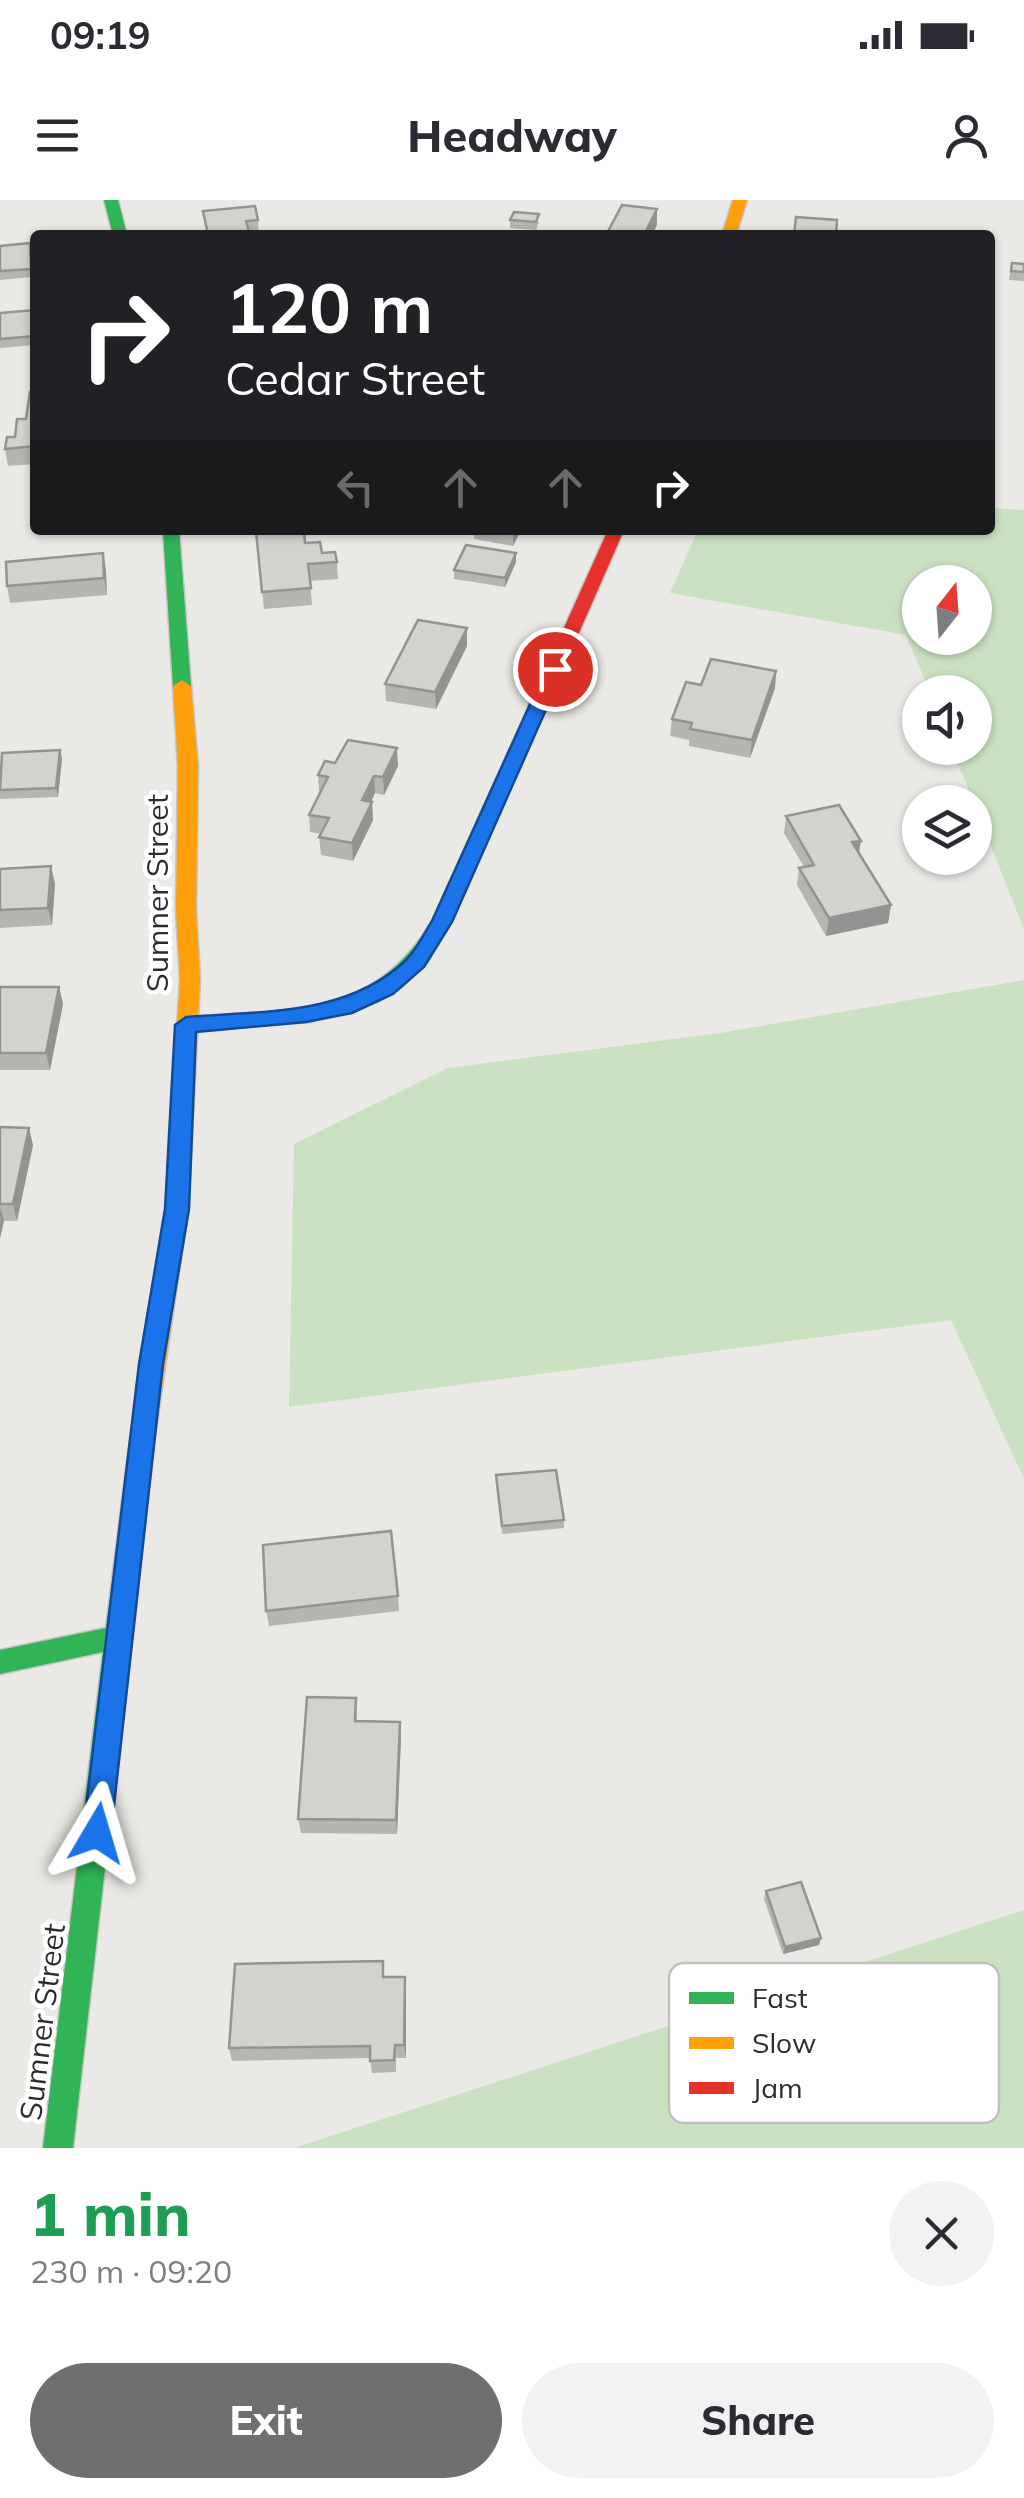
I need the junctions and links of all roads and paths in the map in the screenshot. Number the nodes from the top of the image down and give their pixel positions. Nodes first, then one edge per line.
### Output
1 (111, 200) edge
2 (740, 200) edge
3 (119, 230) edge
4 (731, 230) edge
5 (171, 535) edge
6 (614, 535) edge
7 (186, 1025) junction
8 (122, 1636) junction
9 (0, 1662) edge
10 (58, 2148) edge

1 - 3 main road
2 - 4 main road
5 - 7 main road, Sumner Street
6 - 7 main road
7 - 8 main road, Sumner Street
8 - 9 main road
8 - 10 main road, Sumner Street

